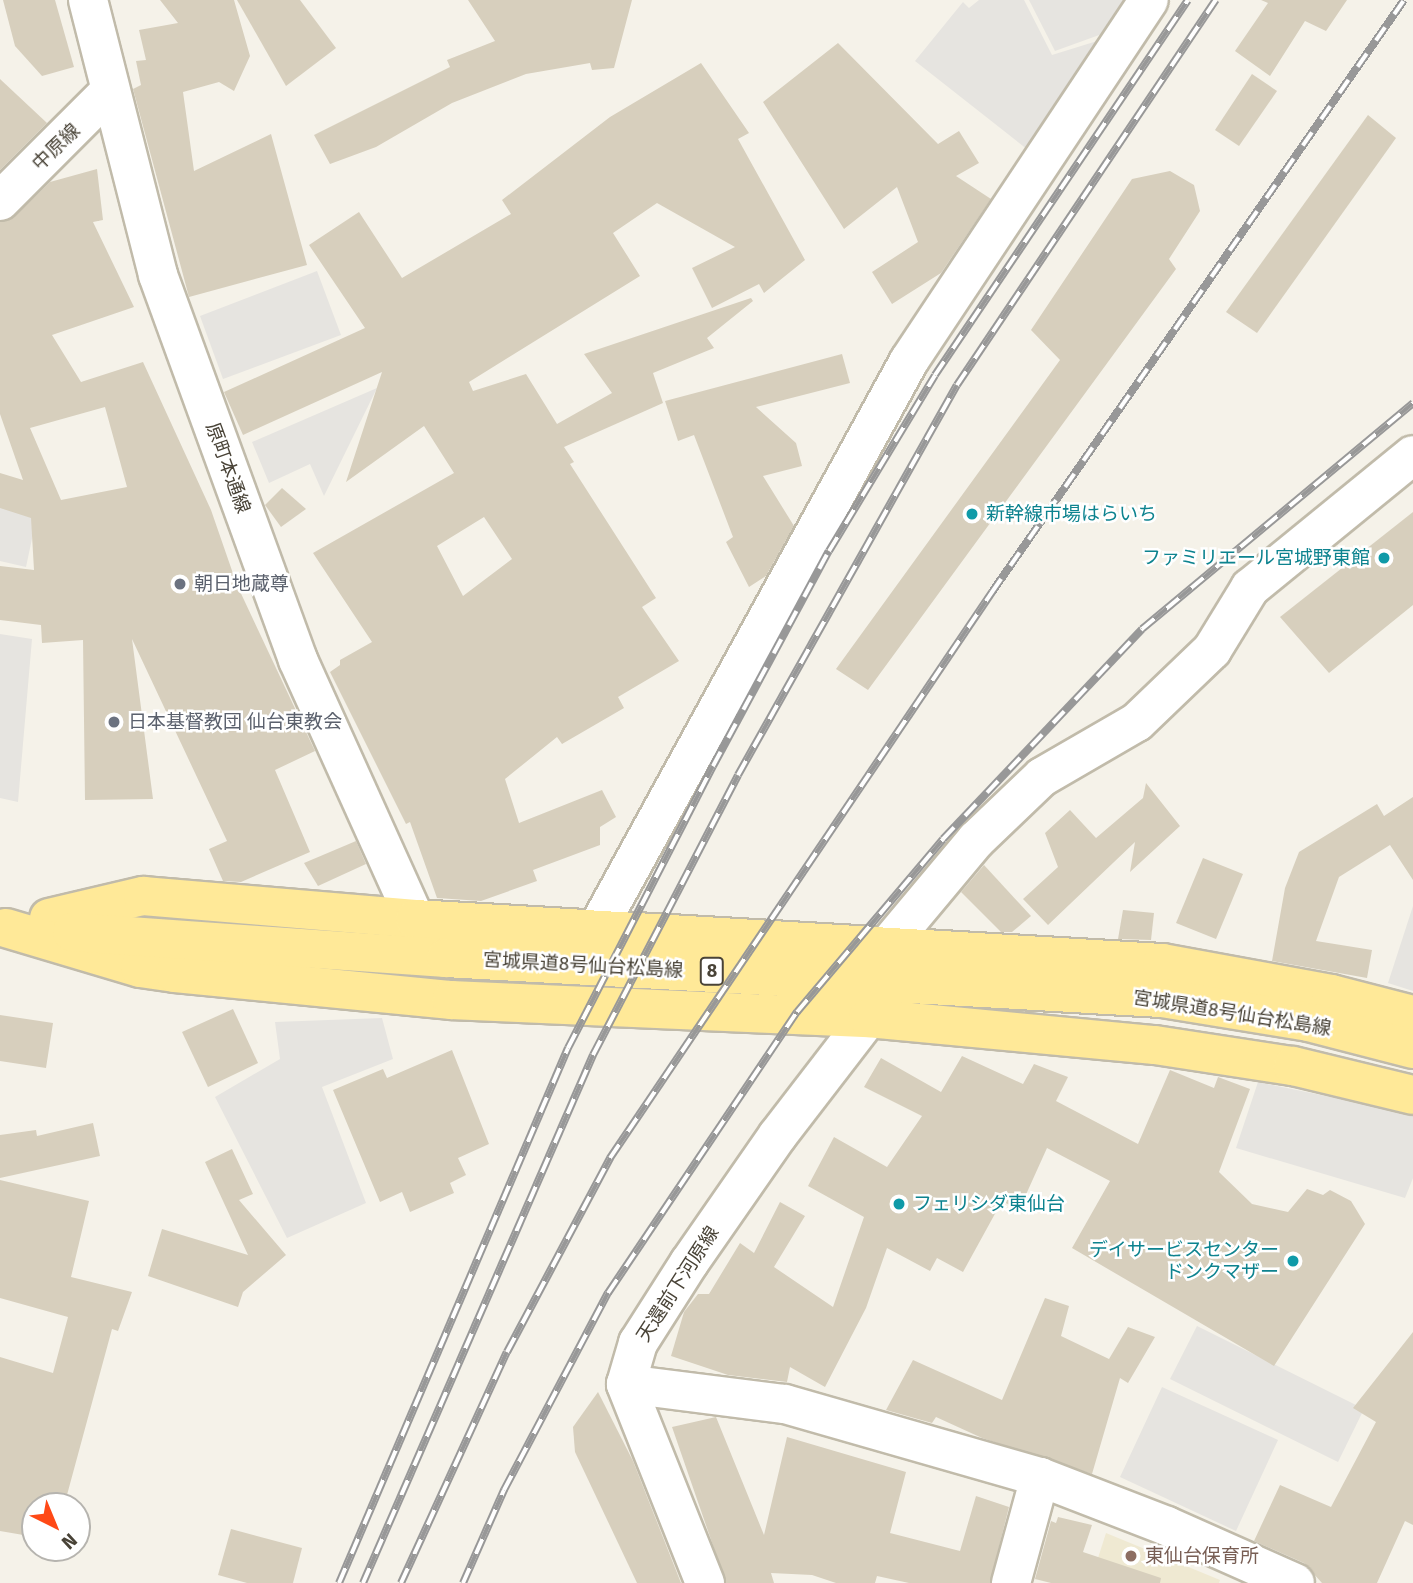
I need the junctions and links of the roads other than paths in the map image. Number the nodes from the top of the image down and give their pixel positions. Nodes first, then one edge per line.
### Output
1 (88, 0) edge
2 (1149, 0) edge
3 (109, 92) junction
4 (0, 201) edge
5 (1413, 455) edge
6 (415, 919) junction
7 (3, 928) edge
8 (597, 929) junction
9 (889, 944) junction
10 (1413, 1015) edge
11 (868, 1018) junction
12 (1413, 1049) edge
13 (1413, 1095) edge
14 (626, 1384) junction
15 (1040, 1478) junction
16 (705, 1583) edge
17 (1011, 1583) edge
18 (1295, 1583) edge

1 - 3 street, 原町本通線
2 - 8 street
3 - 4 street, 中原線
3 - 6 street, 原町本通線
5 - 9 street
6 - 7 main road
6 - 8 main road
7 - 11 main road
7 - 12 main road, 宮城県道8号仙台松島線 / 8
8 - 9 main road
9 - 10 main road
11 - 13 main road
11 - 14 street, 天還前下河原線
14 - 15 street
14 - 16 street
15 - 17 street
15 - 18 street

